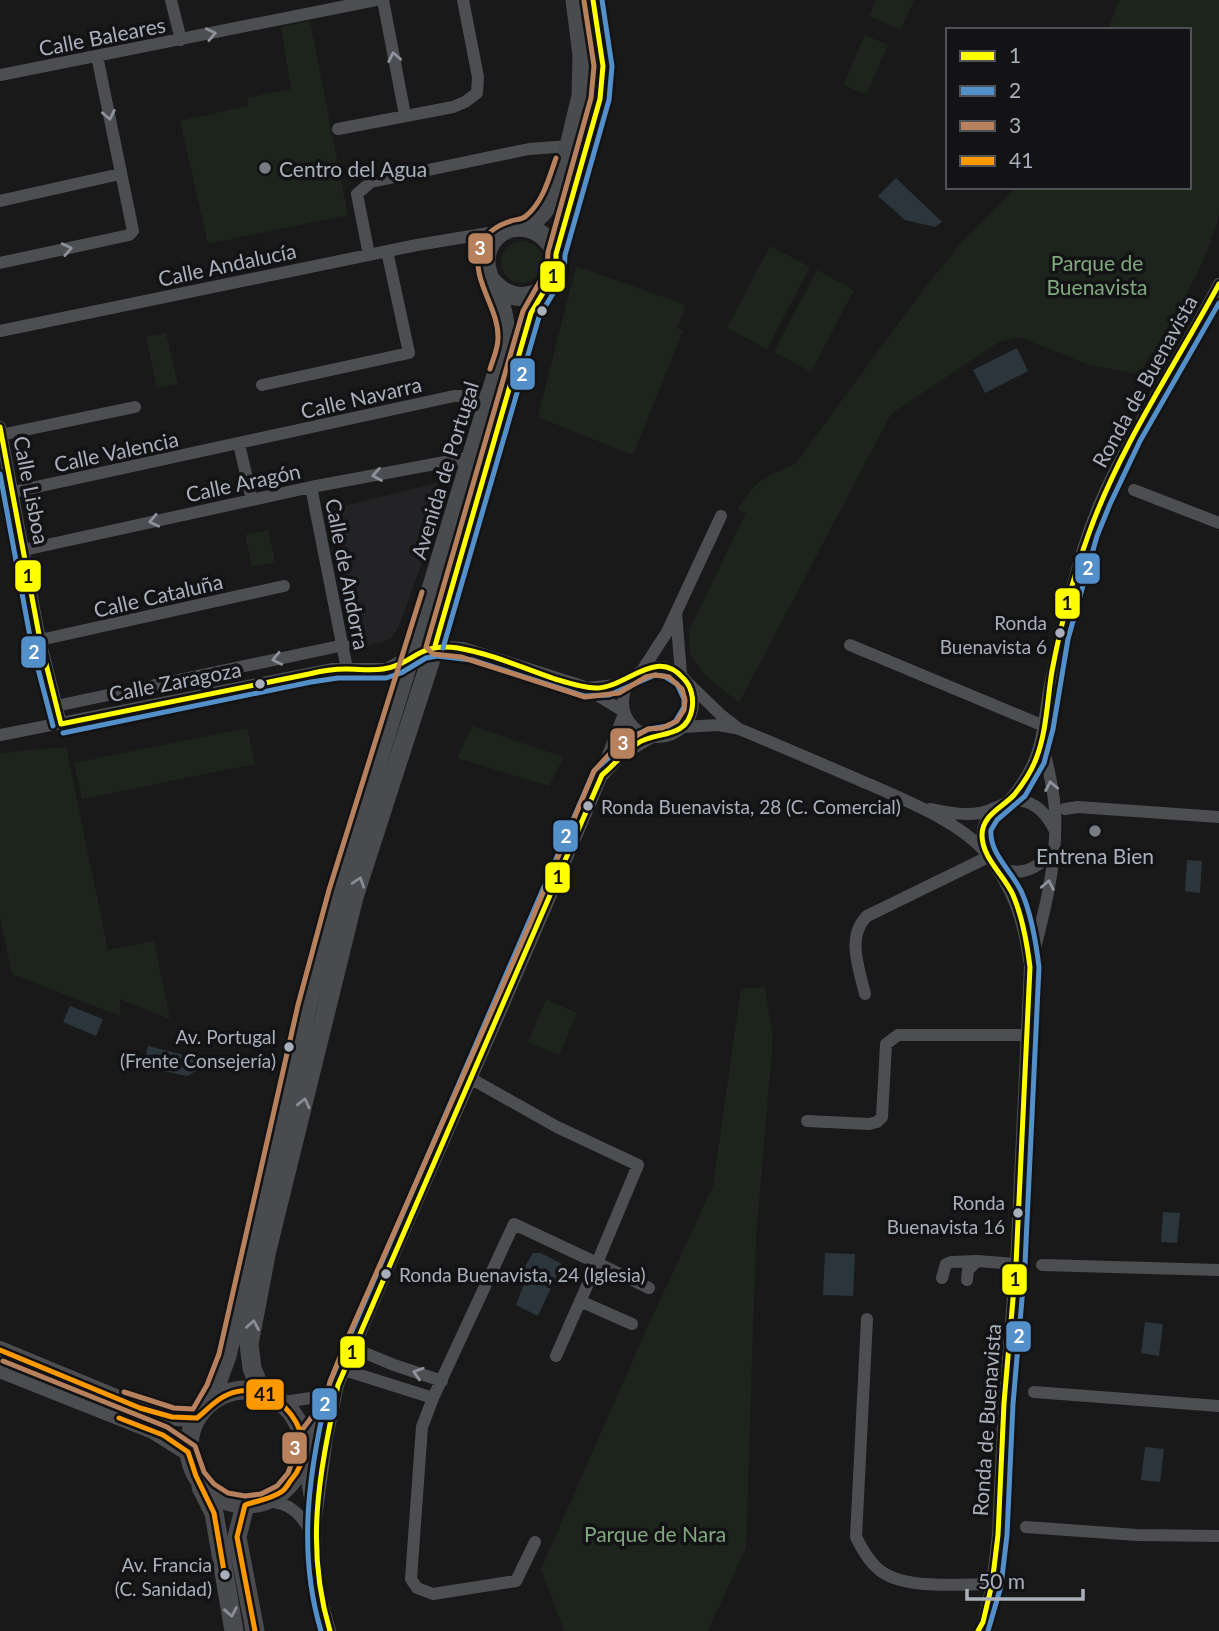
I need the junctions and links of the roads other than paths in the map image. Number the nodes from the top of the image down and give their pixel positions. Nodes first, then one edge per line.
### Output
1 (171, 0) edge
2 (376, 0) edge
3 (383, 0) edge
4 (463, 0) edge
5 (575, 0) edge
6 (593, 0) edge
7 (181, 40) junction
8 (97, 56) junction
9 (0, 75) edge
10 (405, 115) junction
11 (338, 129) dead end
12 (569, 146) junction
13 (120, 174) junction
14 (0, 201) edge
15 (527, 227) junction
16 (506, 231) junction
17 (463, 236) junction
18 (387, 251) junction
19 (556, 254) junction
20 (369, 255) junction
21 (486, 257) junction
22 (0, 263) edge
23 (491, 279) junction
24 (1219, 284) edge
25 (543, 290) junction
26 (0, 331) edge
27 (262, 385) dead end
28 (490, 399) junction
29 (135, 407) dead end
30 (1, 431) edge
31 (239, 444) junction
32 (472, 457) junction
33 (311, 487) junction
34 (1134, 490) dead end
35 (7, 494) edge
36 (253, 500) junction
37 (721, 516) dead end
38 (1219, 523) edge
39 (24, 550) junction
40 (284, 586) dead end
41 (676, 612) junction
42 (40, 640) junction
43 (344, 645) junction
44 (850, 645) dead end
45 (435, 646) junction
46 (413, 650) junction
47 (347, 669) junction
48 (387, 669) junction
49 (638, 672) junction
50 (681, 674) junction
51 (690, 685) junction
52 (401, 688) junction
53 (586, 688) junction
54 (57, 706) junction
55 (623, 712) junction
56 (61, 724) junction
57 (1044, 726) junction
58 (683, 727) junction
59 (738, 729) junction
60 (4, 732) edge
61 (652, 737) junction
62 (1042, 741) junction
63 (602, 775) junction
64 (1002, 805) junction
65 (923, 808) junction
66 (1065, 809) dead end
67 (1219, 817) edge
68 (1055, 831) junction
69 (1053, 852) junction
70 (989, 858) junction
71 (1030, 967) junction
72 (864, 995) dead end
73 (1026, 1035) junction
74 (470, 1078) junction
75 (807, 1121) dead end
76 (977, 1261) junction
77 (597, 1263) junction
78 (1016, 1264) junction
79 (1042, 1265) dead end
80 (1219, 1270) edge
81 (942, 1278) dead end
82 (967, 1280) dead end
83 (649, 1288) dead end
84 (580, 1301) junction
85 (867, 1319) dead end
86 (632, 1324) dead end
87 (353, 1348) junction
88 (0, 1350) edge
89 (556, 1356) dead end
90 (0, 1369) edge
91 (344, 1370) junction
92 (442, 1381) junction
93 (338, 1385) junction
94 (261, 1391) junction
95 (1034, 1392) dead end
96 (433, 1398) junction
97 (210, 1402) junction
98 (283, 1402) junction
99 (334, 1402) junction
100 (1219, 1406) edge
101 (197, 1418) junction
102 (304, 1450) junction
103 (188, 1452) junction
104 (196, 1476) junction
105 (254, 1504) junction
106 (315, 1525) junction
107 (1026, 1527) dead end
108 (1219, 1536) edge
109 (535, 1542) dead end
110 (316, 1543) junction
111 (992, 1584) junction
112 (981, 1628) edge
113 (234, 1631) edge
114 (255, 1631) edge
115 (330, 1631) edge

1 - 7 street
7 -> 2 street, Calle Baleares
10 -> 3 street
4 - 10 street
5 - 12 main road
6 - 19 main road, Avenida de Portugal
7 - 8 street, Calle Baleares
8 - 9 street, Calle Baleares
8 -> 13 street
10 - 11 street
12 - 15 main road
12 - 20 street
13 - 14 street
22 -> 13 street
15 - 16 main road
15 - 19 main road
16 - 17 street, Calle Andalucía
16 - 21 main road
17 - 18 street, Calle Andalucía
17 - 21 street
18 - 20 street, Calle Andalucía
18 - 27 street
19 - 25 main road, Avenida de Portugal
20 - 26 street, Calle Andalucía
21 - 23 main road, Avenida de Portugal
23 - 25 main road
23 - 28 main road, Avenida de Portugal
24 - 57 street, Ronda de Buenavista
25 - 45 main road, Avenida de Portugal
28 - 31 street, Calle Navarra
28 - 32 main road, Avenida de Portugal
29 - 30 street
30 - 35 street, Calle Lisboa
31 - 35 street, Calle Valencia
31 - 36 street
32 -> 33 street, Calle Aragón
32 - 46 main road, Avenida de Portugal
33 - 36 street, Calle Aragón
33 - 43 street, Calle de Andorra
34 - 38 street
35 - 39 street, Calle Lisboa
36 -> 39 street, Calle Aragón
37 - 41 street
39 - 42 street, Calle Lisboa
40 - 42 street, Calle Cataluña
41 - 49 street
41 - 50 street
42 - 54 street, Calle Lisboa
43 - 47 street, Calle de Andorra
43 -> 54 street, Calle Zaragoza
44 - 57 street
45 - 46 street
45 - 53 street
94 -> 45 main road, Avenida de Portugal
46 - 48 street
46 - 52 main road, Avenida de Portugal
47 - 48 street, Calle Zaragoza
47 - 56 street, Calle Zaragoza
48 - 52 street
49 - 50 street
49 - 53 street
49 - 55 street
50 - 51 street
51 - 58 street
51 - 59 street, Ronda de Buenavista
52 - 97 main road, Avenida de Portugal
53 - 55 street
54 - 56 street, Calle Lisboa
55 - 61 street
55 - 63 street
56 - 60 street, Calle Zaragoza
57 - 62 street, Ronda de Buenavista
58 - 59 street, Ronda de Buenavista
58 - 61 street
59 - 65 street, Ronda de Buenavista
61 - 63 street
62 - 64 street, Ronda de Buenavista
68 -> 62 street, Ronda de Buenavista
63 - 74 street
64 - 65 street, Ronda de Buenavista
64 - 68 street, Ronda de Buenavista
64 - 70 street, Ronda de Buenavista
65 - 70 street, Ronda de Buenavista
66 - 67 street
68 - 69 street, Ronda de Buenavista
69 - 70 street
71 -> 69 street, Ronda de Buenavista
70 - 71 street, Ronda de Buenavista
70 - 72 street
71 - 73 street, Ronda de Buenavista
73 - 75 street
73 - 78 street, Ronda de Buenavista
74 - 77 street
74 - 87 street
76 - 78 street
76 - 81 street
76 - 82 street
77 - 83 street
77 - 84 street
77 - 92 street
78 - 111 street, Ronda de Buenavista
79 - 80 street
84 - 86 street
84 - 89 street
85 - 111 street
87 - 91 street
92 -> 87 street
88 - 101 main road
90 - 103 main road
91 - 93 street
91 - 96 street
92 - 96 street
93 - 98 street
93 - 99 street
94 - 97 main road
94 - 98 main road
95 - 100 street
96 - 109 street
97 - 101 main road
98 - 102 main road
99 - 102 street
99 - 106 street
101 - 103 main road
102 - 105 main road
102 - 106 street
103 - 104 main road
104 - 105 main road
104 -> 113 main road
105 - 110 street
105 - 114 main road
106 - 110 street
107 - 108 street
110 - 115 street
111 - 112 street, Ronda de Buenavista

